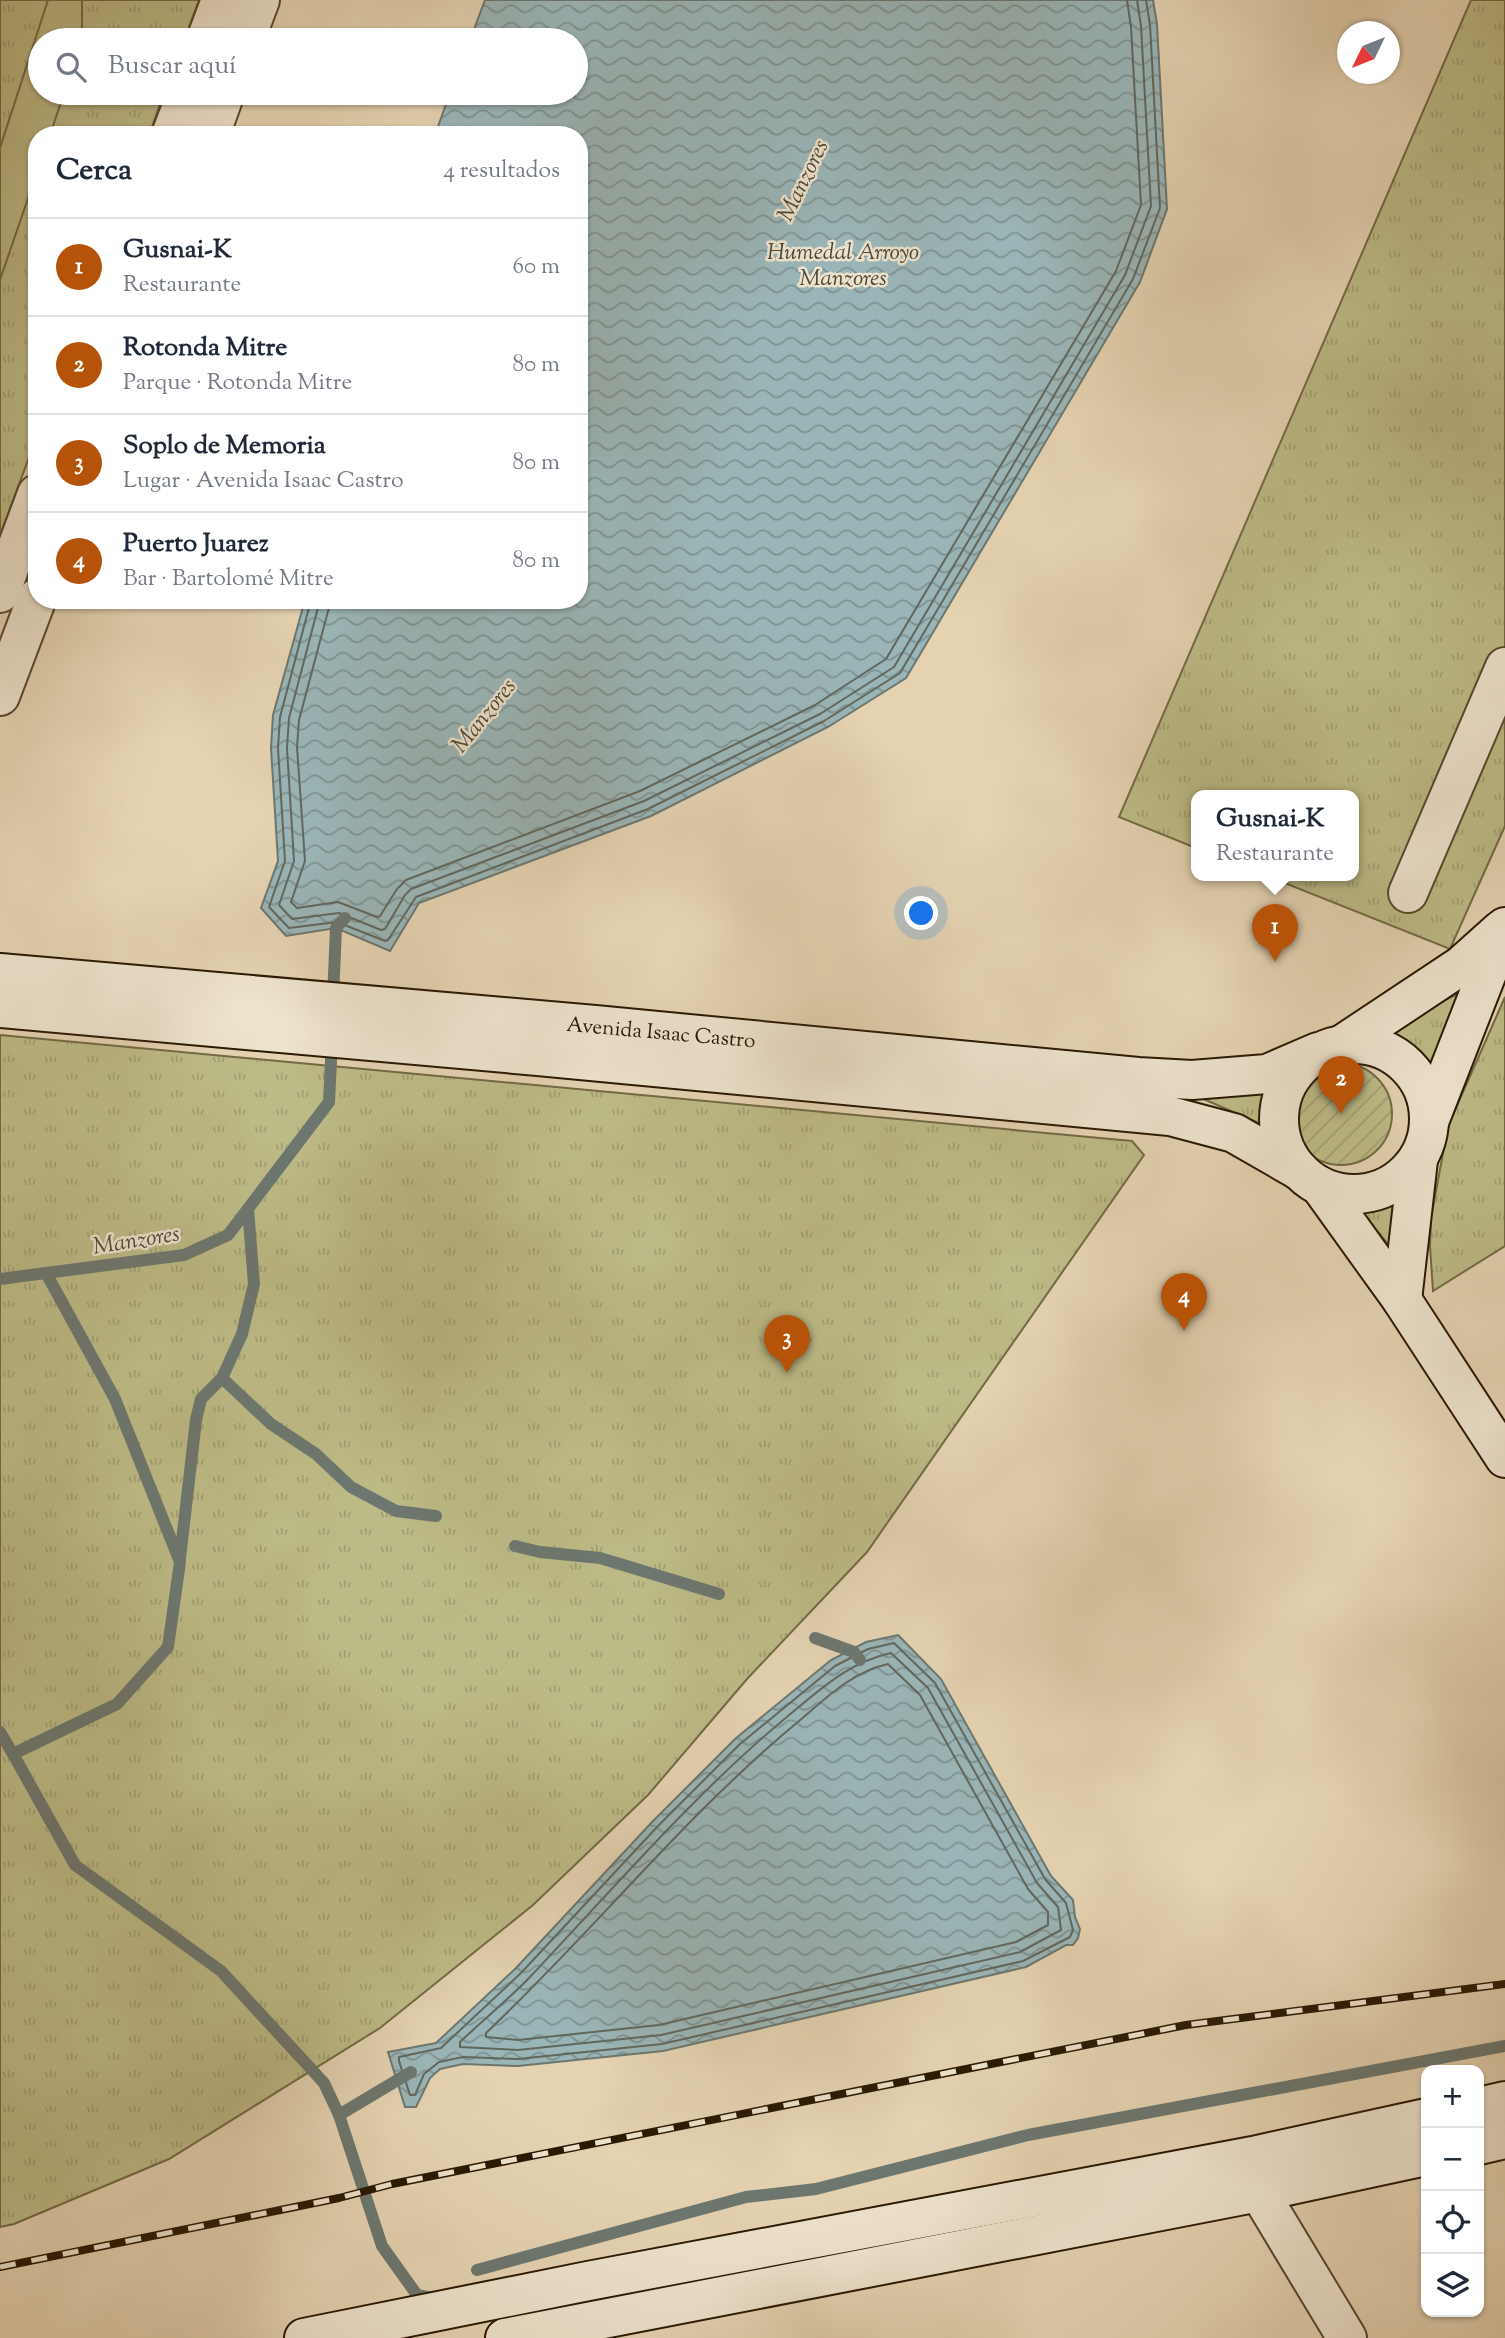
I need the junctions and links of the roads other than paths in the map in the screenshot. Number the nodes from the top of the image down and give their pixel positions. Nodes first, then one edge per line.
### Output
1 (222, 0) edge
2 (260, 0) edge
3 (211, 28) edge
4 (250, 28) edge
5 (182, 105) edge
6 (221, 105) edge
7 (174, 126) edge
8 (213, 126) edge
9 (28, 518) edge
10 (0, 593) edge
11 (33, 609) edge
12 (1505, 667) edge
13 (0, 696) edge
14 (1408, 893) dead end
15 (1505, 927) edge
16 (0, 973) edge
17 (0, 1008) edge
18 (254, 1014) junction
19 (542, 1039) junction
20 (1330, 1048) junction
21 (1430, 1119) junction
22 (1418, 1160) junction
23 (1310, 1178) junction
24 (1402, 1300) junction
25 (1505, 1458) edge
26 (1505, 2101) edge
27 (1484, 2106) edge
28 (1421, 2121) edge
29 (1505, 2140) edge
30 (1484, 2144) edge
31 (1421, 2157) edge
32 (1256, 2174) junction
33 (588, 2281) junction
34 (602, 2329) edge
35 (304, 2338) edge
36 (505, 2338) edge
37 (1347, 2338) edge

1 - 3 main road
2 - 4 main road
5 - 7 main road
6 - 8 main road
9 - 10 main road
11 - 13 main road
12 - 14 main road
15 - 20 main road
15 - 21 main road
16 - 18 main road, Avenida Isaac Castro
17 - 18 main road, Avenida Isaac Castro
18 - 19 main road, Avenida Isaac Castro
19 - 20 main road, Avenida Isaac Castro
19 - 23 main road, Avenida Isaac Castro
20 - 21 main road
20 - 23 main road
21 - 22 main road
22 - 23 main road
22 - 24 main road
23 - 24 main road
24 - 25 main road
26 - 27 main road
28 - 32 main road
29 - 30 main road
31 - 32 main road
32 - 33 main road
32 - 34 main road
32 - 37 main road
33 - 34 main road
33 - 35 main road
34 - 36 main road

